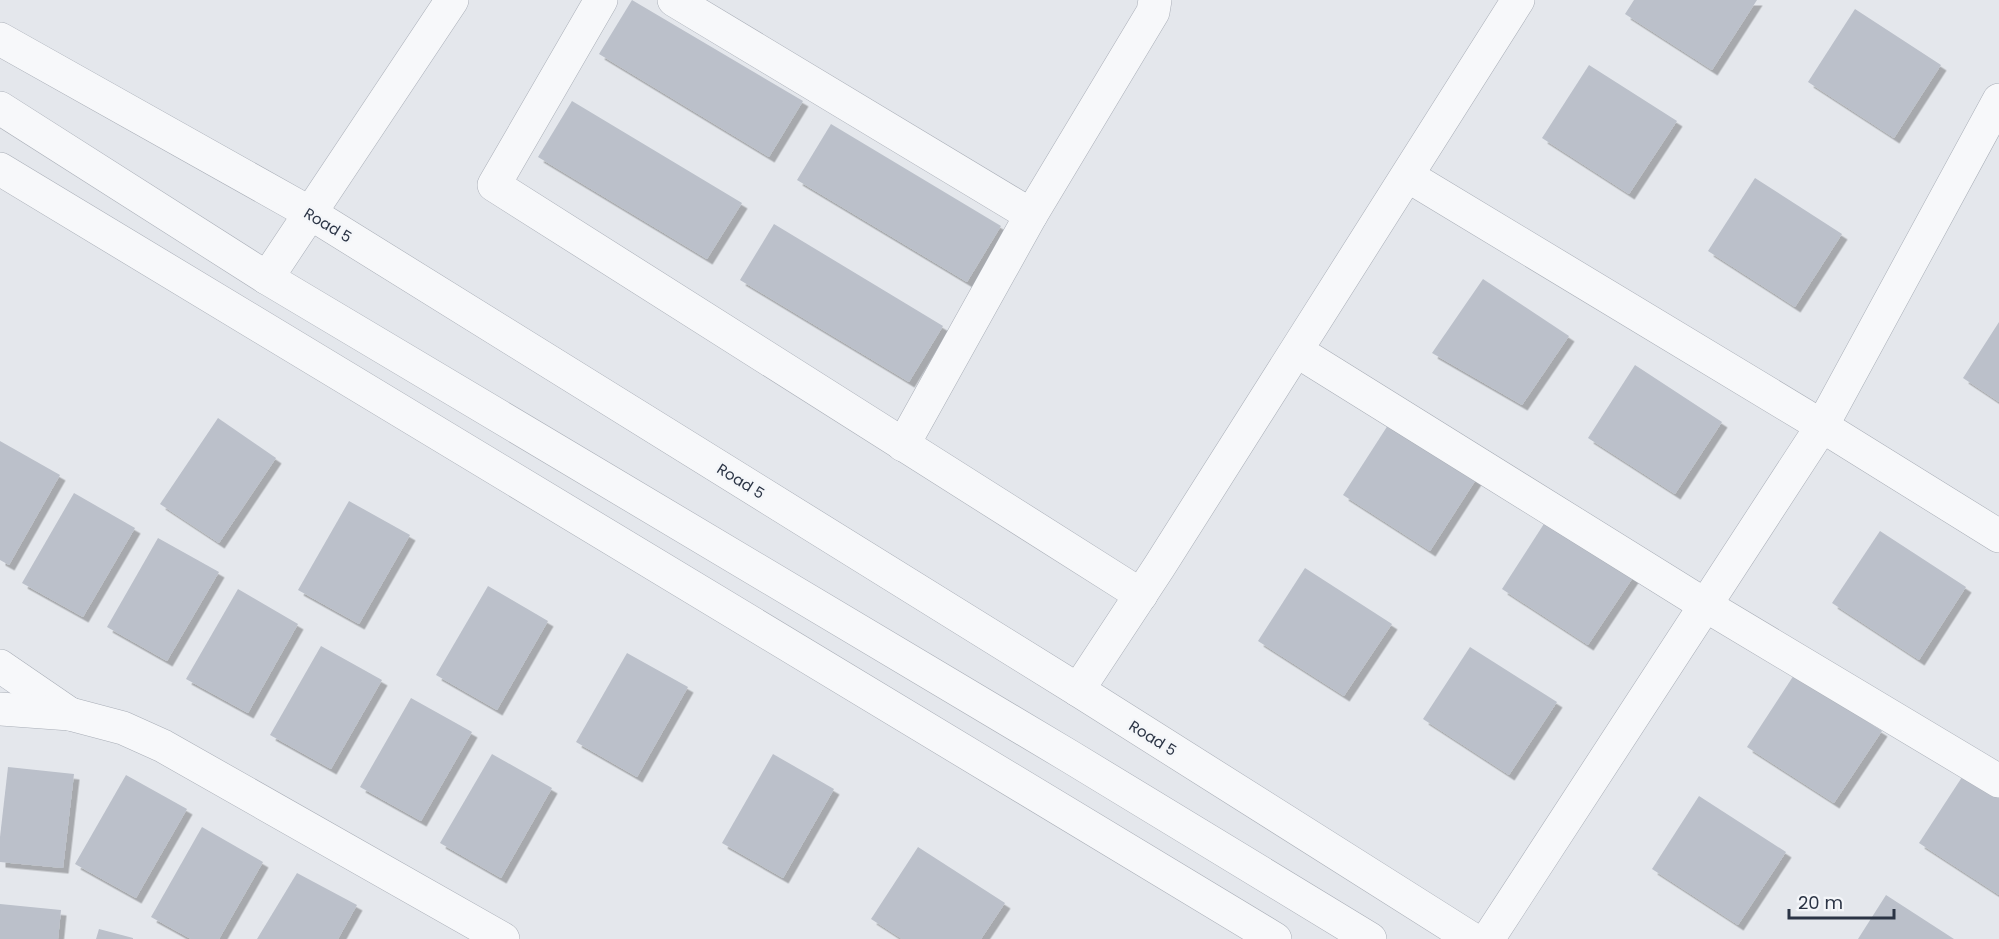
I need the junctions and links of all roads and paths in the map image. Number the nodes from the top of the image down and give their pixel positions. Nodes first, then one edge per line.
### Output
1 (452, 0) edge
2 (602, 0) edge
3 (674, 0) edge
4 (1155, 0) edge
5 (1518, 0) edge
6 (0, 39) edge
7 (1999, 100) edge
8 (0, 108) edge
9 (0, 169) edge
10 (1408, 176) junction
11 (310, 213) junction
12 (1031, 215) junction
13 (267, 278) junction
14 (1297, 351) junction
15 (1822, 426) junction
16 (903, 445) junction
17 (1999, 536) edge
18 (1141, 595) junction
19 (1706, 604) junction
20 (0, 666) edge
21 (1077, 690) junction
22 (0, 709) edge
23 (70, 714) junction
24 (1999, 781) edge
25 (503, 939) edge
26 (1275, 939) edge
27 (1370, 939) edge
28 (1472, 939) edge
29 (1488, 939) edge

1 - 11 street
2 - 16 street
3 - 12 street
4 - 12 street
5 - 10 street
6 - 11 street, Road 5
7 - 15 street
8 - 13 street
9 - 26 street
10 - 14 street
10 - 15 street
11 - 13 street
11 - 21 street, Road 5
12 - 16 street
13 - 27 street
14 - 18 street
14 - 19 street
15 - 17 street
15 - 19 street
16 - 18 street
18 - 21 street
19 - 24 street
19 - 29 street
20 - 23 street
21 - 28 street, Road 5
22 - 23 street
23 - 25 street

